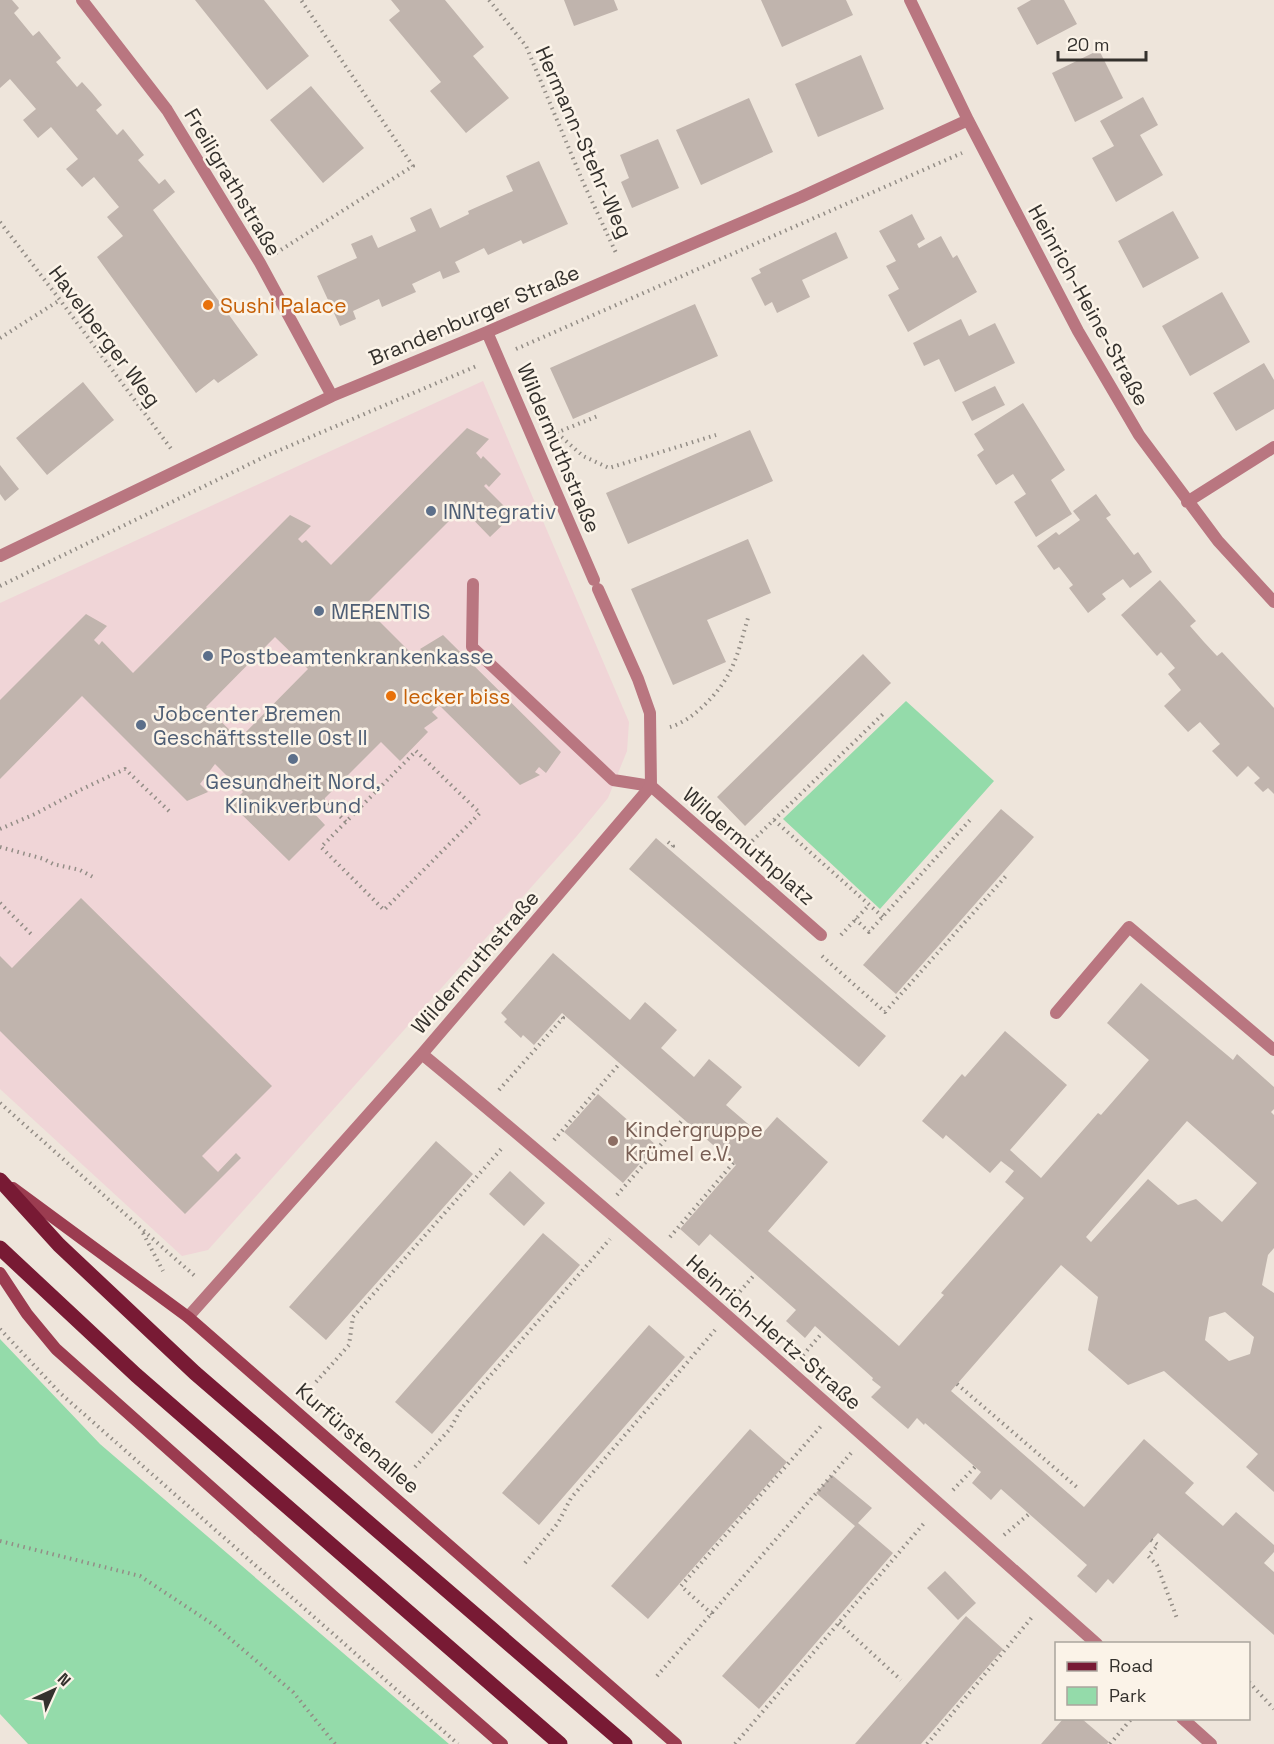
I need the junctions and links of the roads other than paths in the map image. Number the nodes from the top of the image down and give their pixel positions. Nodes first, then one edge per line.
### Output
1 (82, 0) edge
2 (910, 0) edge
3 (968, 120) junction
4 (487, 332) junction
5 (332, 396) junction
6 (1274, 447) edge
7 (1187, 502) junction
8 (0, 556) edge
9 (473, 585) dead end
10 (1274, 602) edge
11 (651, 786) junction
12 (821, 935) dead end
13 (1056, 1013) dead end
14 (1274, 1050) edge
15 (422, 1054) junction
16 (0, 1179) edge
17 (0, 1248) edge
18 (0, 1274) edge
19 (188, 1317) junction
20 (1095, 1642) edge
21 (1183, 1720) edge
22 (502, 1744) edge
23 (560, 1744) edge
24 (625, 1744) edge
25 (676, 1744) edge
26 (1211, 1744) edge

1 - 5 street, Freiligrathstraße
2 - 3 street, Heinrich-Heine-Straße
3 - 4 street, Brandenburger Straße
3 - 7 street, Heinrich-Heine-Straße
4 - 5 street, Brandenburger Straße
4 - 11 street, Wildermuthstraße
5 - 8 street, Brandenburger Straße
6 - 7 street
7 - 10 street, Heinrich-Heine-Straße
9 - 11 street
11 - 12 street, Wildermuthplatz
11 - 15 street, Wildermuthstraße
13 - 14 street
15 - 19 street, Wildermuthstraße
15 - 20 street, Heinrich-Hertz-Straße
16 - 19 main road, Kurfürstenallee
16 - 24 main road, Kurfürstenallee
17 - 23 main road
18 - 22 main road
19 - 25 main road, Kurfürstenallee
21 - 26 street

